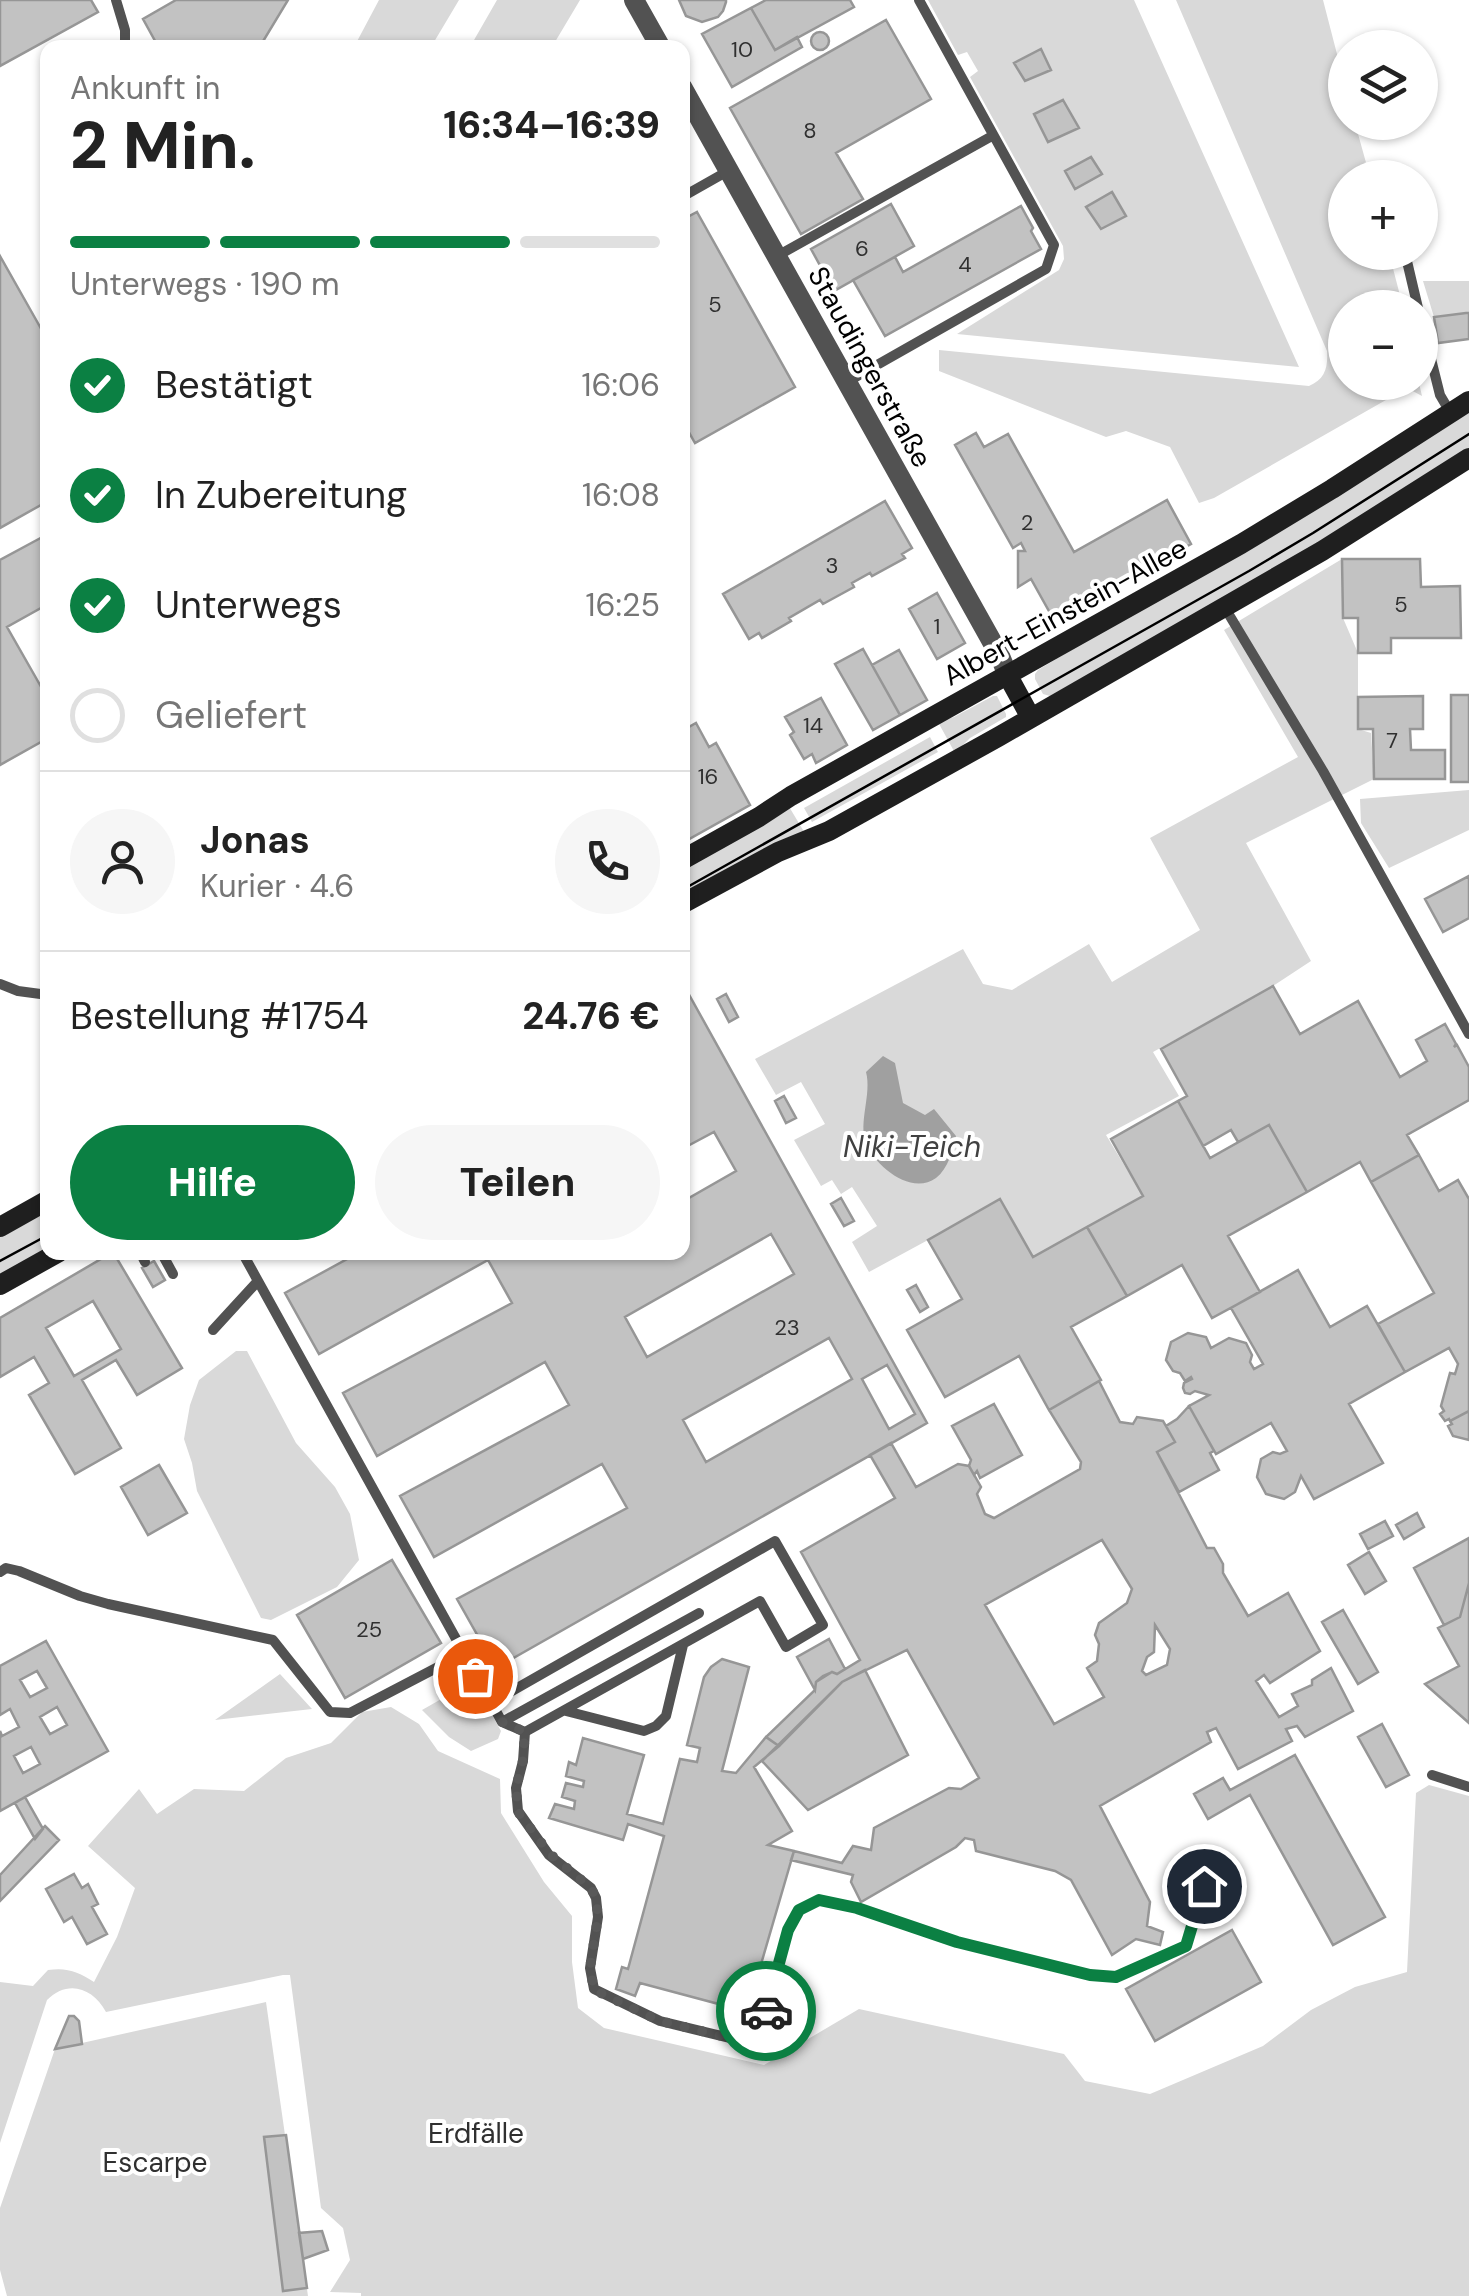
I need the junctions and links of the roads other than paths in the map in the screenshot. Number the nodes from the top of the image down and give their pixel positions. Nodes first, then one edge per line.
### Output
1 (116, 0) edge
2 (634, 0) edge
3 (919, 0) edge
4 (125, 40) edge
5 (656, 40) edge
6 (690, 101) edge
7 (992, 136) junction
8 (729, 171) junction
9 (690, 193) edge
10 (777, 256) junction
11 (847, 382) junction
12 (1438, 387) edge
13 (1469, 401) edge
14 (1450, 413) junction
15 (1469, 458) edge
16 (1225, 608) junction
17 (1008, 676) junction
18 (1031, 718) junction
19 (690, 856) edge
20 (690, 900) edge
21 (0, 984) edge
22 (40, 995) edge
23 (1469, 1034) edge
24 (40, 1204) edge
25 (0, 1227) edge
26 (44, 1260) edge
27 (165, 1260) edge
28 (246, 1260) edge
29 (173, 1274) dead end
30 (258, 1282) junction
31 (0, 1285) edge
32 (213, 1330) dead end
33 (0, 1572) edge
34 (698, 1613) dead end
35 (683, 1646) junction
36 (463, 1654) junction
37 (491, 1703) junction
38 (565, 1711) junction
39 (502, 1722) junction
40 (525, 1732) junction
41 (1432, 1775) dead end
42 (1469, 1787) edge
43 (1204, 1886) dead end

1 - 4 lane
2 - 5 street
3 - 7 lane
6 - 8 street, Staudingerstraße
7 - 10 lane
7 - 11 lane
8 - 9 lane
8 - 10 street, Staudingerstraße
10 - 11 street, Staudingerstraße
11 - 17 street, Staudingerstraße
12 - 14 lane
13 - 14 street, Albert-Einstein-Allee
14 - 17 street, Albert-Einstein-Allee
15 - 16 street
16 - 18 street
16 - 23 lane
17 - 18 street
17 - 19 street, Albert-Einstein-Allee
18 - 20 street
21 - 22 lane
24 - 25 street
26 - 31 street
27 - 29 lane
28 - 30 lane
30 - 32 lane
30 - 36 lane
33 - 36 lane
34 - 39 lane
35 - 37 lane
35 - 38 lane
35 - 38 lane
36 - 37 lane
37 - 39 lane
38 - 40 lane
39 - 40 lane
40 - 43 lane
41 - 42 lane

